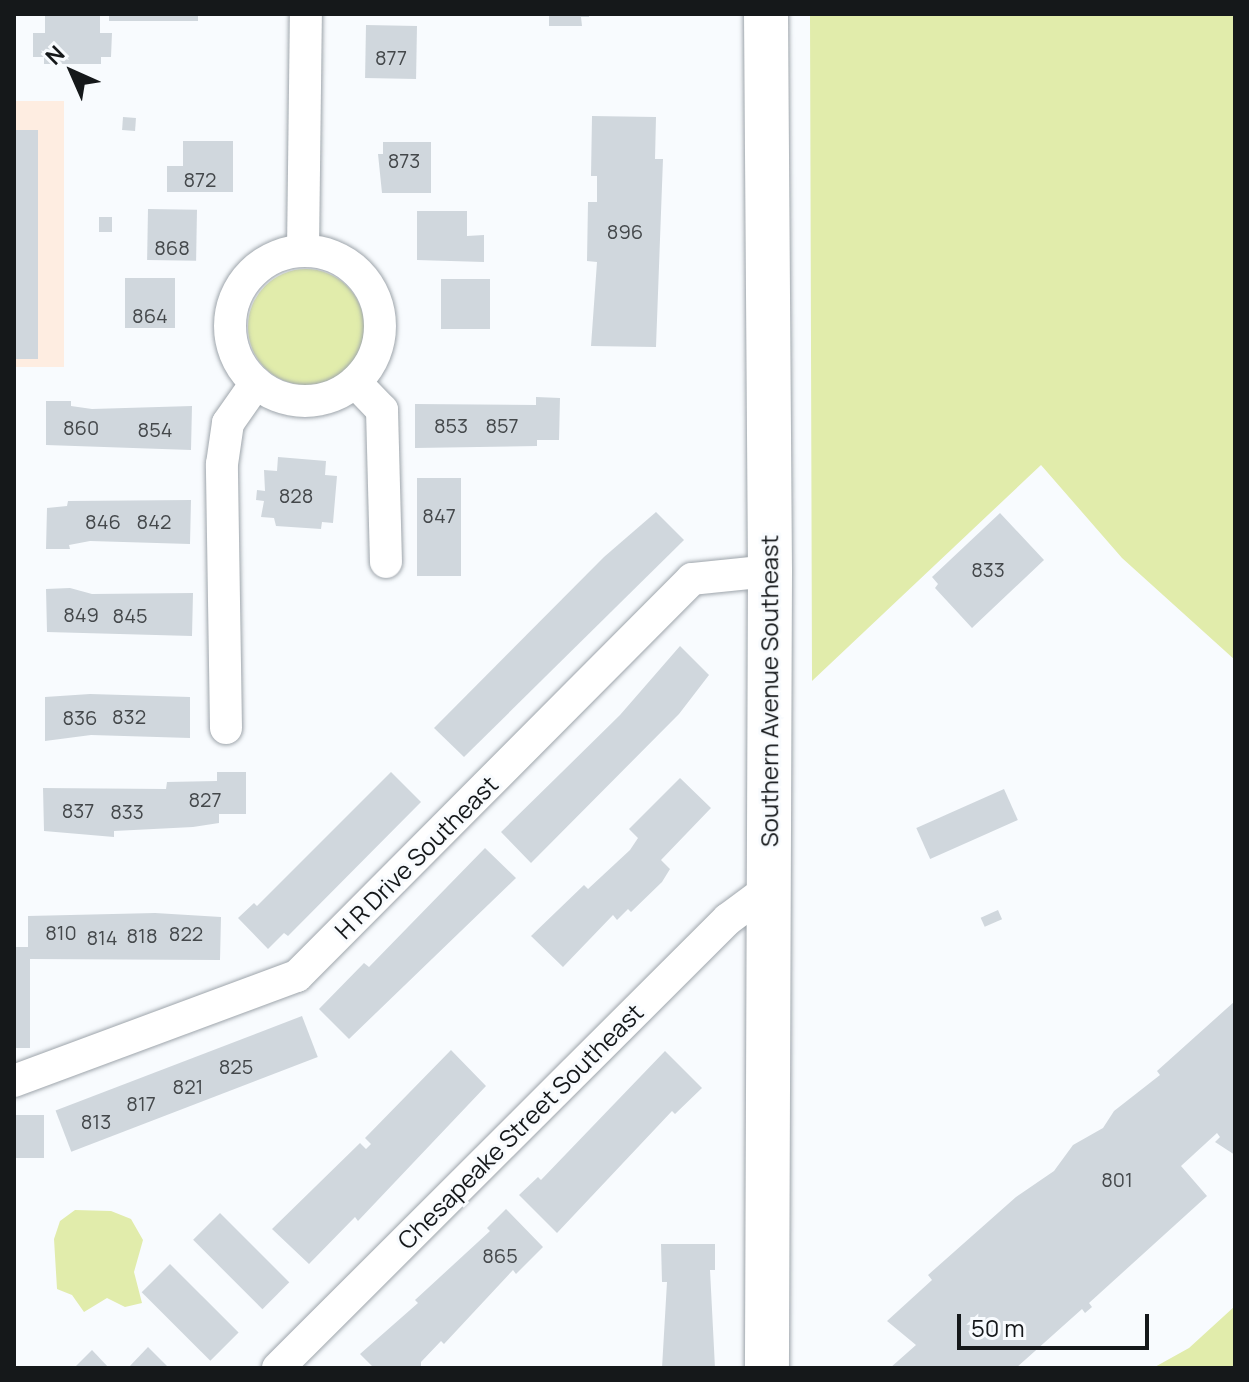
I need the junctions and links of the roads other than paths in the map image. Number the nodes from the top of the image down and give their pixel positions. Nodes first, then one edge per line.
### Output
1 (306, 14) edge
2 (766, 14) edge
3 (303, 251) junction
4 (355, 382) junction
5 (256, 383) junction
6 (386, 562) dead end
7 (770, 571) junction
8 (226, 728) dead end
9 (767, 890) junction
10 (14, 1081) edge
11 (278, 1368) edge
12 (767, 1368) edge

1 - 3 street
2 - 7 main road, Southern Avenue Southeast
3 - 4 street
3 - 5 street
4 - 5 street
4 - 6 street
5 - 8 street
7 - 9 main road, Southern Avenue Southeast
7 - 10 street, H R Drive Southeast
9 - 11 street, Chesapeake Street Southeast
9 - 12 main road, Southern Avenue Southeast

